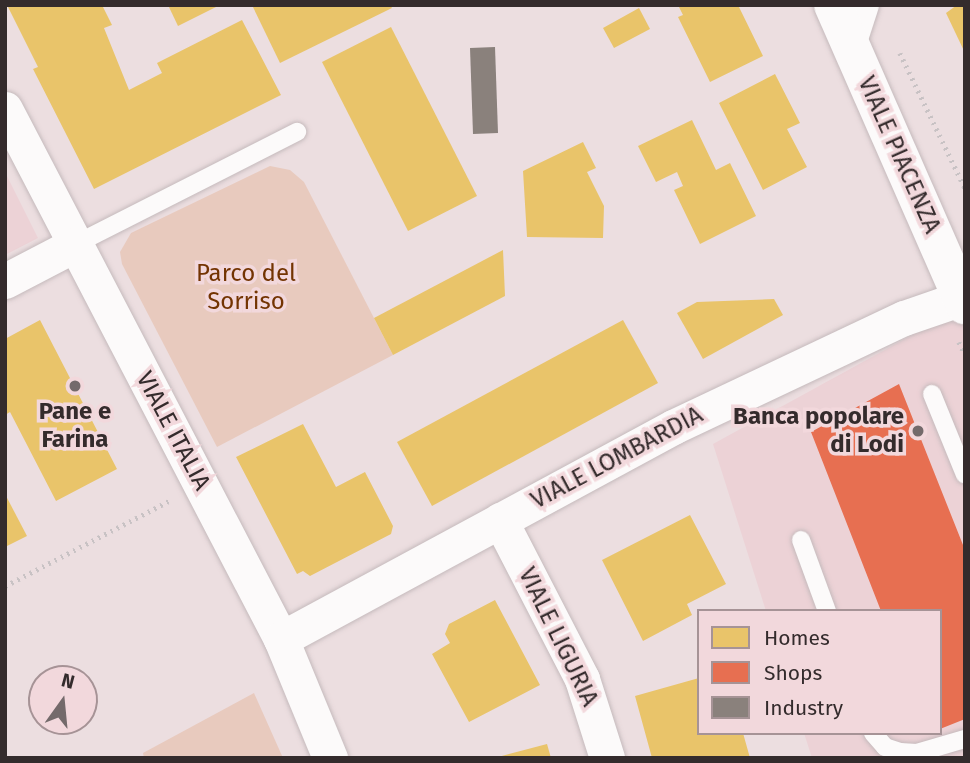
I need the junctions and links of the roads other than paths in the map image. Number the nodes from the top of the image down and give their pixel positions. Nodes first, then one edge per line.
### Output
1 (833, 5) edge
2 (861, 5) edge
3 (849, 41) junction
4 (5, 109) edge
5 (297, 132) dead end
6 (76, 244) junction
7 (5, 281) edge
8 (963, 301) edge
9 (932, 394) dead end
10 (964, 472) edge
11 (500, 520) junction
12 (801, 540) dead end
13 (826, 609) edge
14 (281, 639) junction
15 (875, 735) edge
16 (965, 739) edge
17 (330, 758) edge
18 (607, 758) edge

1 - 3 street, VIALE PIACENZA
2 - 3 street
3 - 8 street, VIALE PIACENZA
4 - 6 street, VIALE ITALIA
5 - 6 lane
6 - 7 street
6 - 14 street, VIALE ITALIA
8 - 11 street, VIALE LOMBARDIA
9 - 10 lane
11 - 14 street, VIALE LOMBARDIA
11 - 18 street, VIALE LIGURIA
12 - 13 lane
14 - 17 street, VIALE ITALIA
15 - 16 lane

